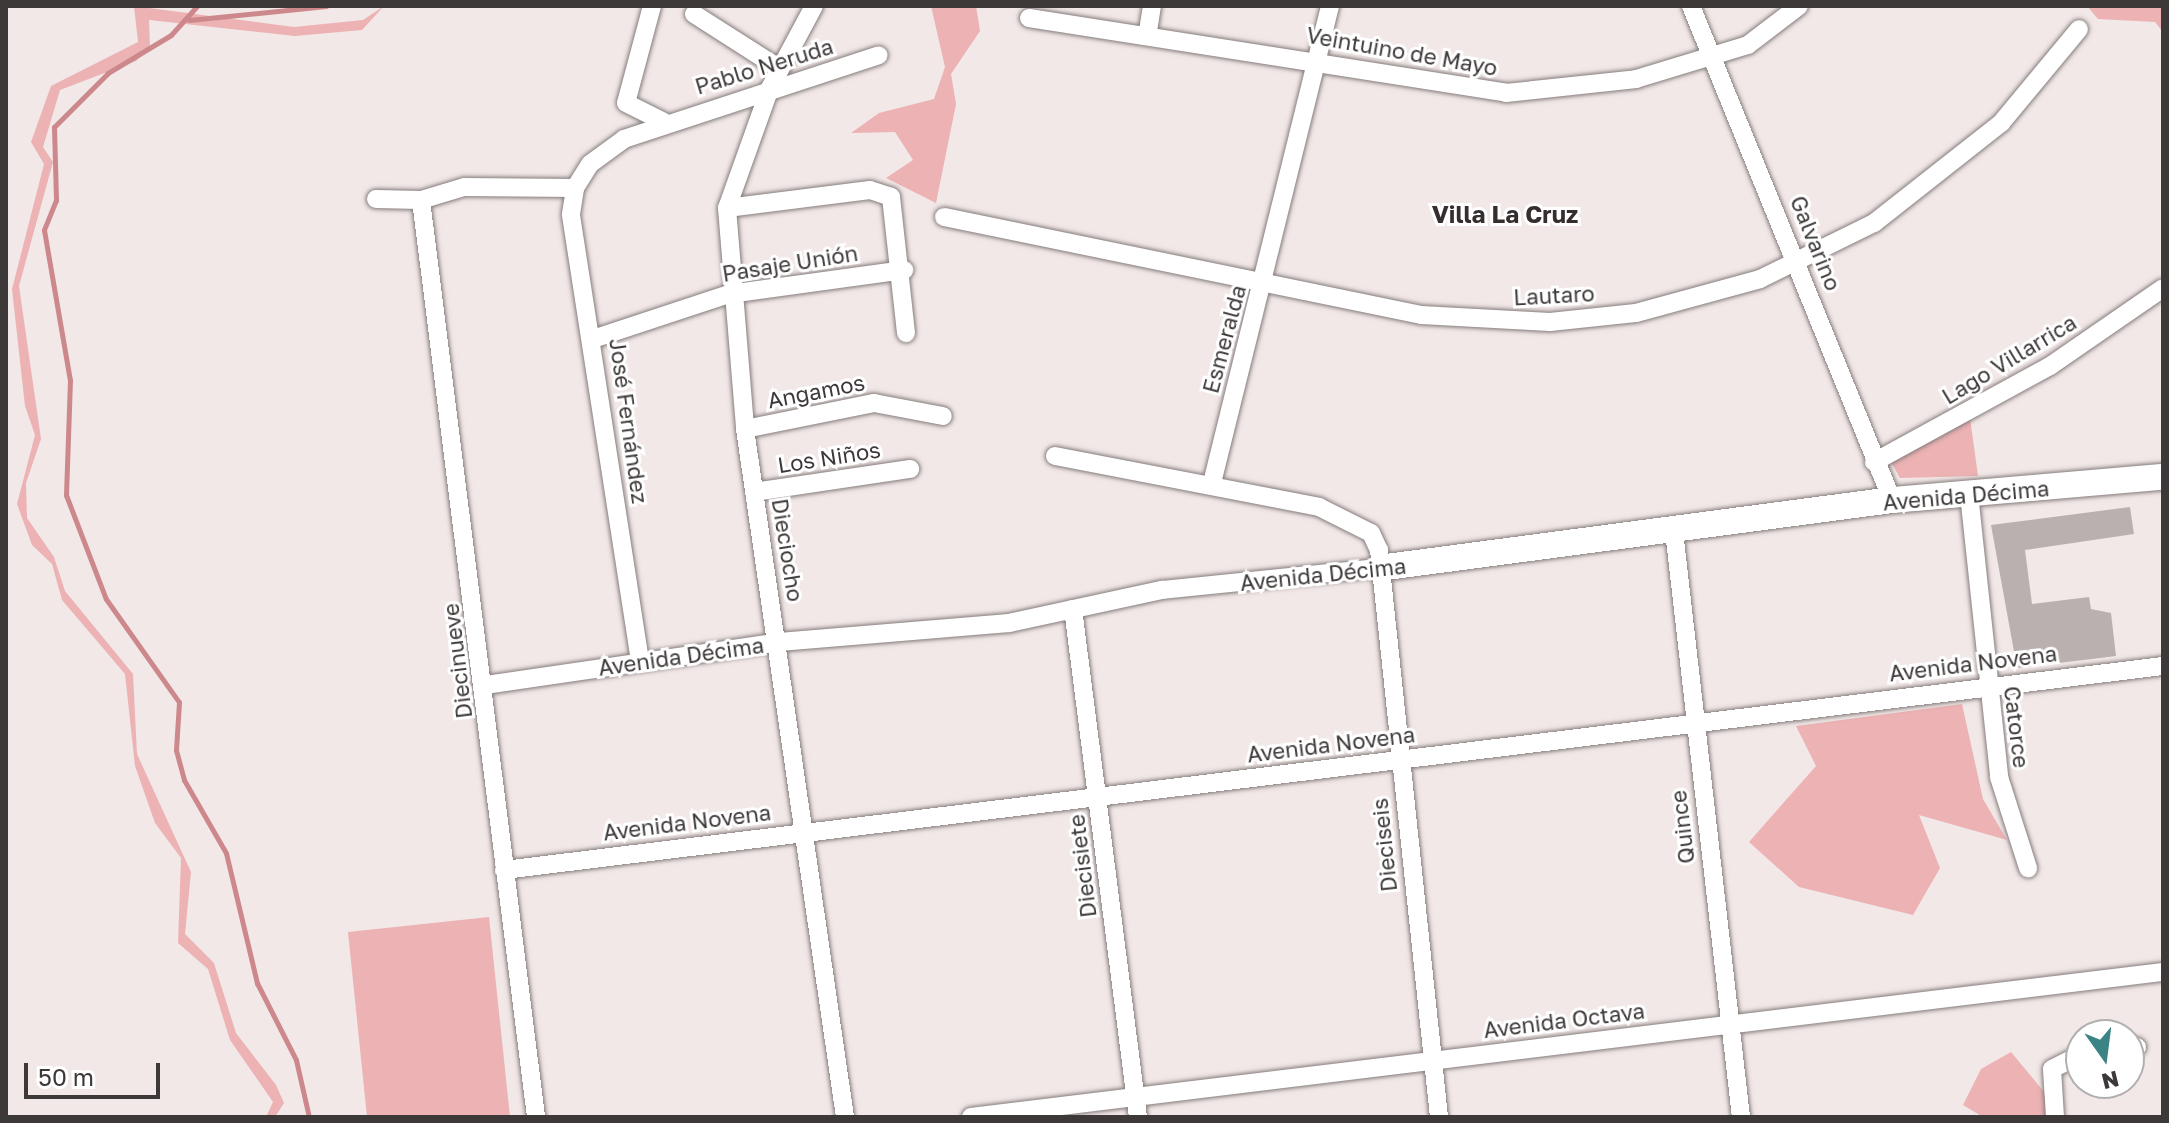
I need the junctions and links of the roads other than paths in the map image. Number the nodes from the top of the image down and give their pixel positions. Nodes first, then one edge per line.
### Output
1 (652, 6) edge
2 (814, 6) edge
3 (1152, 6) edge
4 (1330, 6) edge
5 (1691, 6) edge
6 (1799, 6) edge
7 (694, 14) dead end
8 (1029, 18) dead end
9 (2079, 29) dead end
10 (1148, 31) junction
11 (879, 55) dead end
12 (1711, 56) junction
13 (1319, 61) junction
14 (780, 69) junction
15 (770, 88) junction
16 (664, 122) junction
17 (575, 188) junction
18 (376, 199) dead end
19 (421, 200) junction
20 (727, 208) junction
21 (944, 217) dead end
22 (1800, 262) junction
23 (904, 270) junction
24 (1263, 285) junction
25 (2163, 288) edge
26 (729, 294) junction
27 (906, 333) dead end
28 (593, 339) junction
29 (943, 416) dead end
30 (745, 429) junction
31 (1055, 456) dead end
32 (1874, 462) junction
33 (910, 469) dead end
34 (2163, 477) edge
35 (1212, 483) junction
36 (754, 492) junction
37 (1969, 494) junction
38 (1892, 500) junction
39 (1674, 531) junction
40 (1379, 568) junction
41 (1073, 609) junction
42 (779, 642) junction
43 (640, 661) junction
44 (2163, 666) edge
45 (1987, 684) junction
46 (485, 685) junction
47 (1694, 724) junction
48 (1399, 760) junction
49 (1098, 795) junction
50 (804, 831) junction
51 (2028, 868) dead end
52 (504, 870) junction
53 (2163, 972) edge
54 (1728, 1025) junction
55 (1432, 1061) junction
56 (2065, 1062) edge
57 (1135, 1097) junction
58 (536, 1117) edge
59 (845, 1117) edge
60 (971, 1117) edge
61 (1138, 1117) edge
62 (1439, 1117) edge
63 (1741, 1117) edge
64 (2055, 1117) edge

1 - 16 street
2 - 14 street, Dieciocho
3 - 10 street
4 - 13 street, Esmeralda
5 - 12 street, Galvarino
6 - 12 street, Veintuino de Mayo
7 - 14 street
8 - 10 street, Veintuino de Mayo
9 - 22 street, Lautaro
10 - 13 street, Veintuino de Mayo
11 - 15 street, Pablo Neruda
12 - 13 street, Veintuino de Mayo
12 - 22 street, Galvarino
13 - 24 street, Esmeralda
14 - 15 street, Dieciocho
15 - 16 street, Pablo Neruda
15 - 20 street, Dieciocho
16 - 17 street, Pablo Neruda
17 - 19 street
17 - 28 street, José Fernández
18 - 19 street
19 - 46 street, Diecinueve
20 - 23 street
20 - 26 street, Dieciocho
21 - 24 street, Lautaro
22 - 24 street, Lautaro
22 - 32 street, Galvarino
23 - 26 street, Pasaje Unión
23 - 27 street
24 - 35 street, Esmeralda
25 - 32 street, Lago Villarrica
26 - 28 street, Pasaje Unión
26 - 30 street, Dieciocho
28 - 43 street, José Fernández
29 - 30 street, Angamos
30 - 36 street, Dieciocho
31 - 35 street
32 - 38 street, Galvarino
33 - 36 street, Los Niños
34 - 37 street, Avenida Décima
35 - 40 street
36 - 42 street, Dieciocho
37 - 38 street, Avenida Décima
37 - 45 street, Catorce
38 - 39 street, Avenida Décima
39 - 40 street, Avenida Décima
39 - 47 street, Quince
40 - 41 street, Avenida Décima
40 - 48 street, Dieciseis
41 - 42 street, Avenida Décima
41 - 49 street, Diecisiete
42 - 43 street, Avenida Décima
42 - 50 street, Dieciocho
43 - 46 street, Avenida Décima
44 - 45 street, Avenida Novena
45 - 47 street, Avenida Novena
45 - 51 street, Catorce
46 - 52 street, Diecinueve
47 - 48 street, Avenida Novena
47 - 54 street, Quince
48 - 49 street, Avenida Novena
48 - 55 street, Dieciseis
49 - 50 street, Avenida Novena
49 - 57 street, Diecisiete
50 - 52 street, Avenida Novena
50 - 59 street, Dieciocho
52 - 58 street, Diecinueve
53 - 54 street, Avenida Octava
54 - 55 street, Avenida Octava
54 - 63 street, Quince
55 - 57 street, Avenida Octava
55 - 62 street, Dieciseis
56 - 64 street
57 - 60 street, Avenida Octava
57 - 61 street, Diecisiete

